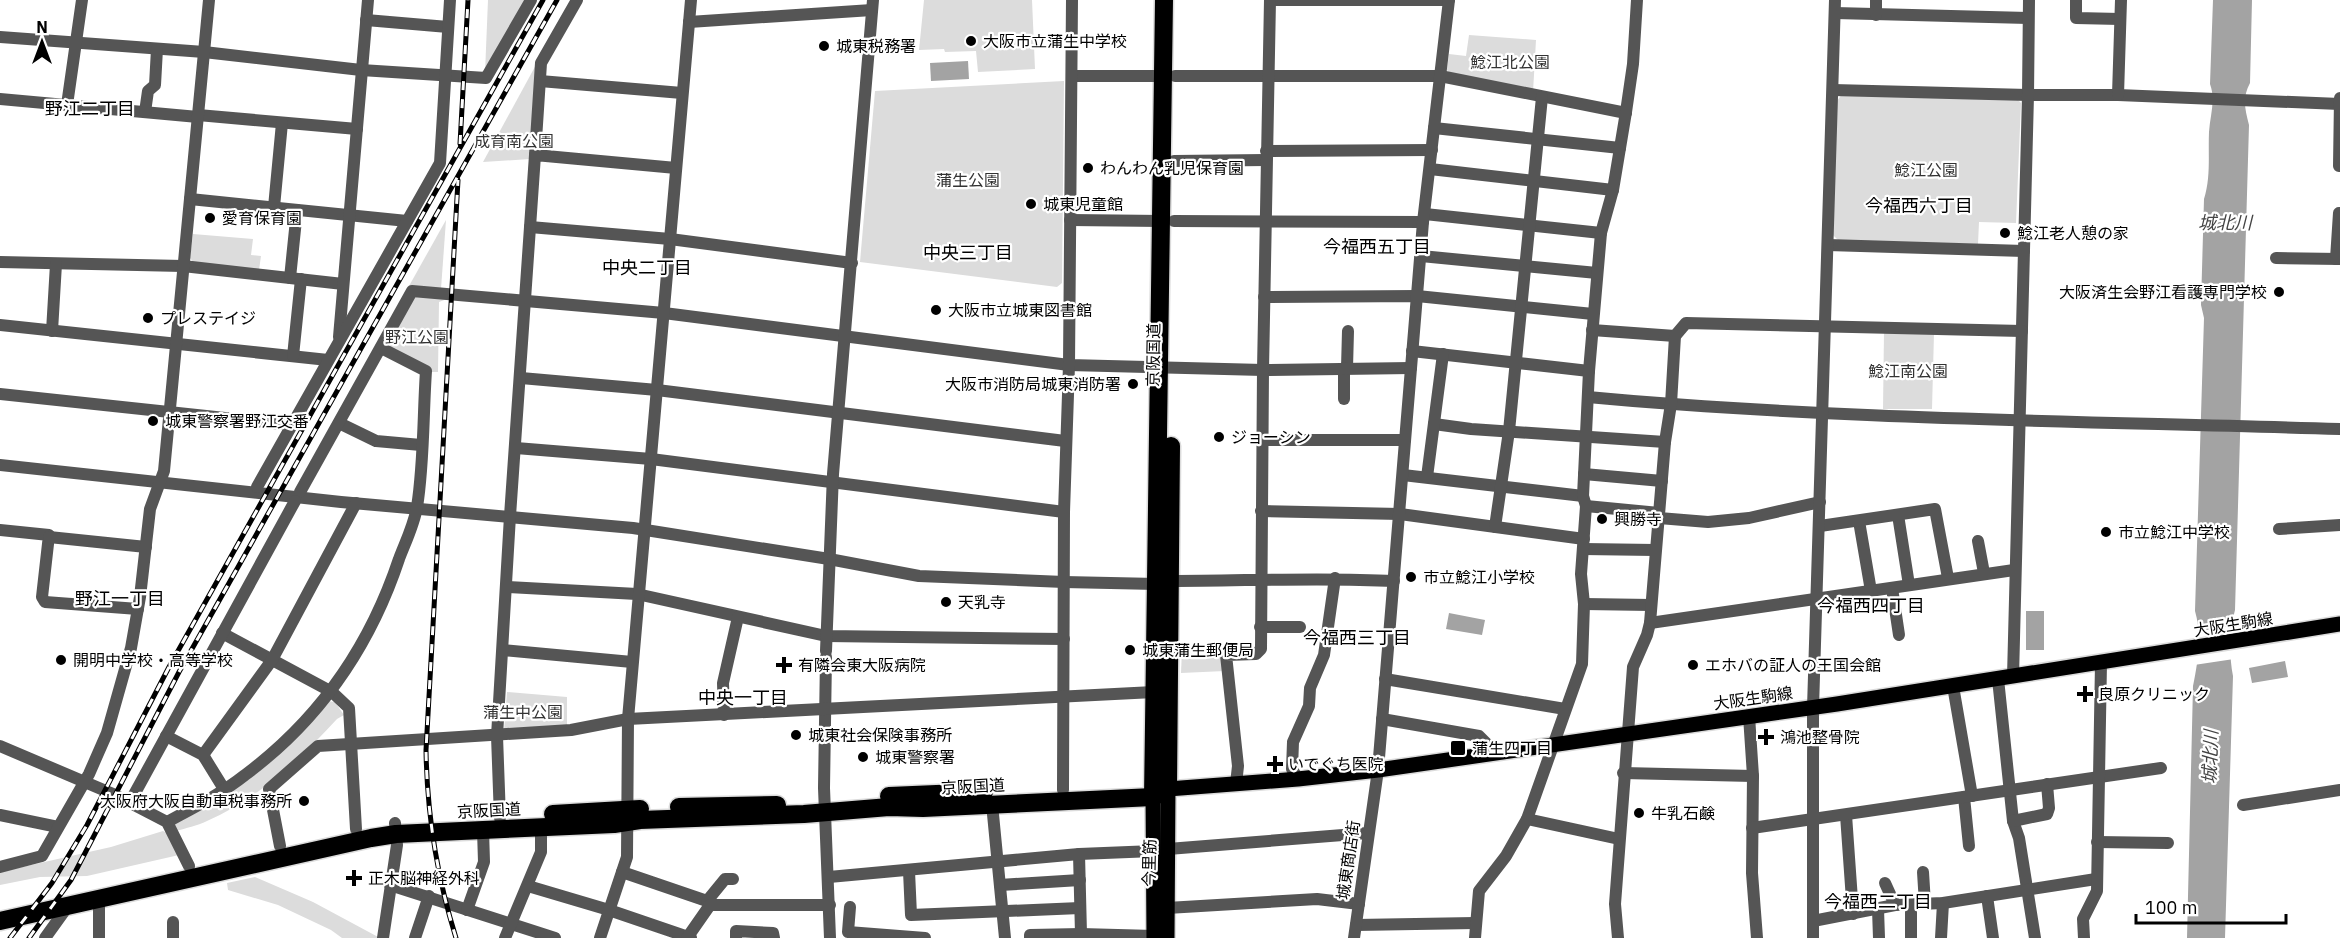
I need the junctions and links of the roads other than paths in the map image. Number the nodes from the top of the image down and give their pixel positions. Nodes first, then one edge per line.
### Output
1 (82, 0) edge
2 (209, 0) edge
3 (368, 0) edge
4 (450, 0) edge
5 (531, 0) edge
6 (577, 0) edge
7 (691, 0) edge
8 (1072, 0) edge
9 (1164, 0) edge
10 (1176, 0) edge
11 (1270, 0) edge
12 (1449, 0) edge
13 (1637, 0) edge
14 (1835, 0) edge
15 (1876, 0) edge
16 (2029, 0) edge
17 (2076, 0) edge
18 (2121, 0) edge
19 (872, 5) edge
20 (1835, 13) junction
21 (1876, 15) junction
22 (2028, 18) junction
23 (2120, 19) junction
24 (366, 20) junction
25 (689, 22) junction
26 (448, 27) junction
27 (0, 37) edge
28 (76, 42) junction
29 (157, 49) junction
30 (204, 52) junction
31 (362, 70) junction
32 (1440, 75) junction
33 (445, 76) junction
34 (1072, 76) junction
35 (1169, 76) junction
36 (1269, 77) junction
37 (540, 81) junction
38 (1833, 90) junction
39 (682, 93) junction
40 (2028, 95) junction
41 (2118, 95) junction
42 (2340, 96) edge
43 (1542, 97) junction
44 (0, 99) edge
45 (2340, 104) edge
46 (67, 105) junction
47 (145, 112) junction
48 (1626, 113) junction
49 (198, 116) junction
50 (282, 123) junction
51 (1434, 128) junction
52 (357, 129) junction
53 (1538, 139) junction
54 (1620, 148) junction
55 (1432, 150) junction
56 (535, 155) junction
57 (1266, 155) junction
58 (1174, 161) junction
59 (2339, 166) edge
60 (676, 168) junction
61 (1430, 169) junction
62 (1534, 181) junction
63 (1613, 190) junction
64 (190, 199) junction
65 (274, 207) junction
66 (297, 210) junction
67 (2339, 213) edge
68 (349, 215) junction
69 (1424, 218) junction
70 (1070, 220) junction
71 (407, 221) junction
72 (1168, 221) junction
73 (1266, 223) junction
74 (1529, 226) junction
75 (530, 227) junction
76 (1601, 233) junction
77 (670, 239) junction
78 (1828, 245) junction
79 (2024, 250) junction
80 (1421, 256) junction
81 (2276, 258) dead end
82 (2338, 259) edge
83 (0, 262) edge
84 (852, 263) junction
85 (56, 264) junction
86 (183, 266) junction
87 (1525, 267) junction
88 (1597, 273) junction
89 (295, 279) junction
90 (343, 284) junction
91 (1417, 296) junction
92 (1264, 297) junction
93 (526, 301) junction
94 (1521, 306) junction
95 (664, 313) junction
96 (1593, 314) junction
97 (0, 325) edge
98 (1825, 325) junction
99 (0, 330) edge
100 (1592, 330) junction
101 (52, 331) junction
102 (1348, 331) dead end
103 (2022, 331) junction
104 (1675, 336) junction
105 (846, 337) junction
106 (339, 341) junction
107 (176, 344) junction
108 (381, 348) junction
109 (1412, 351) junction
110 (1443, 354) junction
111 (293, 356) junction
112 (328, 360) junction
113 (1516, 362) junction
114 (1069, 364) junction
115 (1166, 366) junction
116 (1346, 368) junction
117 (1411, 368) junction
118 (1263, 369) junction
119 (1589, 370) junction
120 (521, 378) junction
121 (657, 390) junction
122 (0, 394) edge
123 (1588, 397) junction
124 (1344, 399) dead end
125 (1671, 405) junction
126 (169, 413) junction
127 (839, 413) junction
128 (1824, 413) junction
129 (2019, 420) junction
130 (339, 423) junction
131 (1434, 424) junction
132 (291, 425) junction
133 (2340, 429) edge
134 (1509, 431) junction
135 (1585, 435) junction
136 (1262, 440) junction
137 (1405, 440) junction
138 (1065, 441) junction
139 (1665, 442) junction
140 (421, 445) junction
141 (516, 448) junction
142 (651, 459) junction
143 (0, 465) edge
144 (1584, 474) junction
145 (1403, 475) junction
146 (1427, 477) junction
147 (160, 481) junction
148 (833, 481) junction
149 (1662, 481) junction
150 (1501, 486) junction
151 (257, 487) dead end
152 (1585, 501) junction
153 (1820, 502) junction
154 (356, 503) junction
155 (417, 509) junction
156 (1261, 511) junction
157 (1064, 512) junction
158 (1400, 514) junction
159 (1898, 515) junction
160 (510, 516) junction
161 (1659, 516) junction
162 (1859, 521) junction
163 (2340, 525) edge
164 (1820, 526) junction
165 (1495, 527) junction
166 (2279, 529) dead end
167 (0, 530) edge
168 (644, 530) junction
169 (49, 537) junction
170 (1978, 541) dead end
171 (1583, 544) junction
172 (146, 547) junction
173 (1655, 550) junction
174 (829, 559) junction
175 (2014, 570) junction
176 (1984, 573) junction
177 (1335, 578) junction
178 (1948, 578) junction
179 (1260, 581) junction
180 (1394, 581) junction
181 (1064, 582) junction
182 (1164, 582) junction
183 (1909, 585) junction
184 (506, 587) junction
185 (1892, 588) junction
186 (1870, 591) junction
187 (637, 594) junction
188 (1817, 599) junction
189 (1584, 604) junction
190 (1651, 604) junction
191 (138, 609) junction
192 (738, 617) junction
193 (1650, 623) junction
194 (2340, 624) edge
195 (1260, 627) junction
196 (1300, 627) dead end
197 (222, 633) junction
198 (1899, 635) dead end
199 (826, 636) junction
200 (1064, 639) junction
201 (503, 650) junction
202 (272, 660) junction
203 (632, 662) junction
204 (2101, 663) junction
205 (2005, 678) junction
206 (1385, 679) junction
207 (1953, 686) junction
208 (332, 692) junction
209 (1154, 692) junction
210 (1064, 698) junction
211 (1813, 708) junction
212 (825, 709) junction
213 (1565, 710) junction
214 (724, 715) junction
215 (1749, 716) junction
216 (628, 719) junction
217 (1382, 719) junction
218 (1628, 734) junction
219 (166, 736) junction
220 (497, 736) junction
221 (351, 743) junction
222 (1555, 744) junction
223 (0, 746) edge
224 (1495, 752) junction
225 (203, 755) junction
226 (2161, 768) dead end
227 (1378, 770) junction
228 (1623, 773) junction
229 (1753, 776) junction
230 (2099, 777) junction
231 (1298, 779) junction
232 (85, 781) junction
233 (1236, 784) junction
234 (2047, 784) junction
235 (224, 789) junction
236 (1063, 789) junction
237 (1158, 790) junction
238 (2009, 790) junction
239 (2340, 790) edge
240 (1968, 796) junction
241 (130, 802) junction
242 (992, 804) junction
243 (2243, 805) dead end
244 (825, 808) junction
245 (1846, 814) junction
246 (0, 815) edge
247 (626, 816) junction
248 (500, 818) junction
249 (1527, 819) junction
250 (1813, 819) junction
251 (2013, 820) junction
252 (167, 822) junction
253 (58, 827) junction
254 (541, 827) junction
255 (1752, 828) junction
256 (356, 829) junction
257 (395, 829) junction
258 (483, 830) junction
259 (1368, 833) junction
260 (1619, 839) junction
261 (2097, 842) junction
262 (2168, 843) dead end
263 (280, 846) junction
264 (1969, 846) dead end
265 (1161, 850) junction
266 (1079, 854) junction
267 (998, 861) junction
268 (189, 866) junction
269 (0, 867) edge
270 (909, 871) junction
271 (622, 872) junction
272 (1923, 872) dead end
273 (829, 877) junction
274 (733, 879) dead end
275 (2096, 879) junction
276 (1080, 880) junction
277 (1885, 883) dead end
278 (390, 885) junction
279 (1000, 885) junction
280 (528, 886) junction
281 (2027, 890) junction
282 (429, 896) junction
283 (1987, 896) junction
284 (99, 898) junction
285 (709, 903) junction
286 (1943, 903) junction
287 (1359, 904) junction
288 (1925, 904) junction
289 (830, 905) junction
290 (1895, 905) junction
291 (1911, 905) junction
292 (68, 906) junction
293 (850, 907) dead end
294 (0, 908) edge
295 (1080, 908) junction
296 (1167, 908) junction
297 (467, 909) junction
298 (1878, 909) junction
299 (609, 910) junction
300 (1003, 912) junction
301 (1853, 914) junction
302 (911, 915) junction
303 (0, 921) edge
304 (1813, 921) junction
305 (173, 922) dead end
306 (511, 923) junction
307 (1475, 923) junction
308 (1356, 925) junction
309 (1081, 934) junction
310 (911, 935) junction
311 (1158, 937) edge
312 (45, 938) edge
313 (99, 938) edge
314 (172, 938) edge
315 (383, 938) edge
316 (416, 938) edge
317 (506, 938) edge
318 (555, 938) edge
319 (600, 938) edge
320 (688, 938) edge
321 (736, 938) edge
322 (774, 938) edge
323 (830, 938) edge
324 (925, 938) edge
325 (1005, 938) edge
326 (1030, 938) edge
327 (1353, 938) edge
328 (1474, 938) edge
329 (1618, 938) edge
330 (1757, 938) edge
331 (1813, 938) edge
332 (1879, 938) edge
333 (1911, 938) edge
334 (1941, 938) edge
335 (1993, 938) edge
336 (2035, 938) edge
337 (2084, 938) edge

1 - 28 street
2 - 30 street
3 - 24 street
4 - 26 street
5 - 33 street
6 - 37 street
7 - 25 street
8 - 34 street
9 - 35 highway, 京阪国道
10 - 35 highway, 京阪国道
11 - 12 street
11 - 36 street
12 - 32 street, 城東商店街
13 - 48 street
14 - 20 street
15 - 21 street
16 - 22 street
17 - 23 street
18 - 23 street
19 - 25 street
19 - 84 street
20 - 21 street
20 - 38 street
21 - 22 street
22 - 40 street
23 - 41 street
24 - 26 street
24 - 31 street
25 - 39 street
26 - 33 street
27 - 28 street
28 - 29 street
28 - 46 street
29 - 30 street
29 - 47 street
30 - 31 street
30 - 49 street
31 - 33 street
31 - 52 street
32 - 36 street
32 - 43 street
32 - 51 street, 城東商店街
33 - 71 street
34 - 35 street
34 - 70 street
35 - 36 street
35 - 58 highway, 京阪国道
35 - 72 highway, 京阪国道
36 - 57 street
37 - 39 street
37 - 56 street
38 - 40 street
38 - 78 street
39 - 60 street
40 - 41 street
40 - 79 street
41 - 45 street
42 - 45 street
43 - 48 street
43 - 53 street
44 - 46 street
45 - 59 street
46 - 47 street
47 - 49 street
48 - 54 street
49 - 50 street
49 - 64 street
50 - 52 street
50 - 65 street
51 - 53 street
51 - 55 street, 城東商店街
52 - 68 street
53 - 54 street
53 - 62 street
54 - 63 street
55 - 57 street
55 - 61 street, 城東商店街
56 - 60 street
56 - 75 street
57 - 58 street
57 - 73 street
58 - 72 highway, 京阪国道
60 - 77 street
61 - 62 street
61 - 69 street, 城東商店街
62 - 63 street
62 - 74 street
63 - 76 street
64 - 65 street
64 - 86 street
65 - 66 street
66 - 68 street
66 - 89 street
67 - 82 street
68 - 71 street
68 - 90 street
69 - 73 street
69 - 74 street
69 - 80 street, 城東商店街
70 - 72 street
70 - 114 street
71 - 106 street
72 - 73 street
72 - 115 highway, 京阪国道
73 - 92 street
74 - 76 street
74 - 87 street
75 - 77 street
75 - 93 street
76 - 88 street
77 - 84 street
77 - 95 street
78 - 79 street
78 - 98 street
79 - 103 street
80 - 87 street
80 - 91 street, 城東商店街
81 - 82 street
83 - 85 street
84 - 105 street
85 - 86 street
85 - 101 street
86 - 89 street
86 - 107 street
87 - 88 street
87 - 94 street
88 - 96 street
89 - 90 street
89 - 111 street
90 - 106 street
91 - 92 street
91 - 94 street
91 - 109 street, 城東商店街
92 - 118 street
93 - 95 street
93 - 108 street
93 - 120 street
94 - 96 street
94 - 113 street
95 - 105 street
95 - 121 street
96 - 100 street
97 - 99 street
97 - 101 street
98 - 103 street
98 - 104 street
98 - 128 street
100 - 104 street
100 - 119 street
101 - 107 street
102 - 116 street
103 - 129 street
104 - 125 street
105 - 114 street
105 - 127 street
106 - 112 street
107 - 111 street
107 - 126 street
108 - 130 street
108 - 140 street
109 - 110 street
109 - 117 street, 城東商店街
110 - 113 street
110 - 131 street
111 - 112 street
112 - 132 street
113 - 119 street
113 - 134 street
114 - 115 street
114 - 138 street
115 - 118 street
115 - 182 highway, 京阪国道
116 - 117 street
116 - 118 street
116 - 124 street
117 - 137 street, 城東商店街
118 - 136 street
119 - 123 street
120 - 121 street
120 - 141 street
121 - 127 street
121 - 142 street
122 - 126 street
123 - 125 street
123 - 135 street
125 - 128 street
125 - 139 street
126 - 132 street
126 - 147 street
127 - 138 street
127 - 148 street
128 - 129 street
128 - 153 street
129 - 133 street
129 - 175 street
130 - 140 street
130 - 197 street
131 - 134 street
131 - 146 street
132 - 151 street
134 - 135 street
134 - 150 street
135 - 139 street
135 - 144 street
136 - 137 street
136 - 156 street
137 - 145 street, 城東商店街
138 - 157 street
139 - 149 street
140 - 155 street
141 - 142 street
141 - 160 street
142 - 148 street
142 - 168 street
143 - 147 street
144 - 149 street
144 - 152 street
145 - 146 street
145 - 158 street, 城東商店街
146 - 150 street
147 - 154 street
147 - 172 street
148 - 157 street
148 - 174 street
149 - 161 street
150 - 152 street
150 - 165 street
152 - 161 street
152 - 171 street
153 - 161 street
153 - 164 street
154 - 155 street
154 - 202 street
155 - 160 street
155 - 208 street
156 - 158 street
156 - 179 street
157 - 181 street
158 - 165 street
158 - 180 street, 城東商店街
159 - 162 street
159 - 178 street
159 - 183 street
160 - 168 street
160 - 184 street
161 - 173 street
162 - 164 street
162 - 186 street
163 - 166 street
164 - 188 street
165 - 171 street
167 - 169 street
168 - 174 street
168 - 187 street
169 - 172 street
169 - 191 street
170 - 176 street
171 - 173 street
171 - 189 street
172 - 191 street
173 - 190 street
174 - 181 street
174 - 199 street
175 - 176 street
175 - 205 street
176 - 178 street
177 - 179 street
177 - 180 street
177 - 231 street
178 - 183 street
179 - 182 street
179 - 195 street
180 - 206 street, 城東商店街
181 - 182 street
181 - 200 street
182 - 209 highway, 京阪国道
182 - 237 highway, 京阪国道
183 - 185 street
184 - 187 street
184 - 201 street
185 - 186 street
185 - 198 street
186 - 188 street
187 - 192 street
187 - 203 street
188 - 193 street
188 - 211 street
189 - 190 street
189 - 213 street
190 - 193 street
191 - 232 street
192 - 199 street
192 - 214 street
193 - 218 street
194 - 204 main road, 大阪生駒線
195 - 196 street
195 - 233 street
197 - 202 street
197 - 219 street
199 - 200 street
199 - 212 street
200 - 210 street
201 - 203 street
201 - 220 street
202 - 208 street
202 - 225 street
203 - 216 street
204 - 205 main road, 大阪生駒線
204 - 230 street
205 - 207 main road, 大阪生駒線
205 - 238 street
206 - 213 street
206 - 217 street, 城東商店街
207 - 211 main road, 大阪生駒線
207 - 240 street
208 - 221 street
208 - 235 street
209 - 210 street
209 - 237 highway, 京阪国道
210 - 212 street
210 - 236 street
211 - 215 main road, 大阪生駒線
211 - 250 street
212 - 214 street
212 - 244 street
213 - 222 street
214 - 216 street
215 - 218 main road, 大阪生駒線
215 - 229 street
216 - 220 street
216 - 247 street
217 - 224 street
217 - 227 street, 城東商店街
218 - 222 main road, 大阪生駒線
218 - 228 street
219 - 225 street
219 - 241 street
220 - 221 street
220 - 248 street
221 - 256 street
221 - 263 street
222 - 224 main road, 大阪生駒線
222 - 249 street
223 - 232 street
224 - 227 main road, 大阪生駒線
225 - 235 street
226 - 230 street
227 - 231 main road, 大阪生駒線
227 - 259 street, 城東商店街
228 - 229 street
228 - 260 street
229 - 255 street
230 - 234 street
230 - 261 street
231 - 233 main road, 大阪生駒線
232 - 241 street
232 - 253 street
233 - 237 main road, 大阪生駒線
234 - 238 street
234 - 251 street
235 - 252 street
236 - 237 highway, 京阪国道
236 - 244 highway, 京阪国道
237 - 242 highway, 京阪国道
237 - 265 main road, 今里筋
238 - 240 street
238 - 251 street
239 - 243 street
240 - 245 street
240 - 264 street
241 - 252 street
242 - 244 highway, 京阪国道
242 - 267 street
244 - 247 highway, 京阪国道
244 - 273 street
245 - 250 street
245 - 301 street
246 - 253 street
247 - 248 highway, 京阪国道
247 - 254 highway, 京阪国道
247 - 271 street
248 - 257 highway, 京阪国道
249 - 260 street
249 - 307 street
250 - 255 street
250 - 304 street
251 - 281 street
252 - 268 street
253 - 269 street
254 - 258 highway, 京阪国道
254 - 280 street
255 - 330 street
256 - 257 highway, 京阪国道
256 - 263 highway, 京阪国道
257 - 258 highway, 京阪国道
257 - 278 street
257 - 284 highway, 京阪国道
258 - 297 street
259 - 265 street
259 - 287 street, 城東商店街
260 - 329 street
261 - 262 street
261 - 275 street
263 - 268 highway, 京阪国道
265 - 266 street
265 - 296 main road, 今里筋
265 - 311 main road, 今里筋
266 - 267 street
266 - 276 street
267 - 270 street
267 - 279 street
268 - 294 highway, 京阪国道
270 - 273 street
270 - 302 street
271 - 285 street
271 - 299 street
272 - 288 street
273 - 289 street
274 - 285 street
275 - 281 street
275 - 337 street
276 - 279 street
276 - 295 street
277 - 290 street
278 - 282 street
278 - 315 street
279 - 300 street
280 - 299 street
280 - 306 street
281 - 283 street
281 - 336 street
282 - 297 street
282 - 316 street
283 - 286 street
283 - 335 street
284 - 292 highway, 京阪国道
284 - 313 street
285 - 289 street
285 - 320 street
286 - 288 street
286 - 334 street
287 - 296 street
287 - 308 street, 城東商店街
288 - 291 street
289 - 323 street
290 - 291 street
290 - 298 street
291 - 333 street
292 - 303 highway, 京阪国道
292 - 312 street
293 - 310 street
295 - 300 street
295 - 309 street
296 - 311 main road, 今里筋
297 - 306 street
298 - 301 street
298 - 332 street
299 - 319 street
299 - 320 street
300 - 302 street
300 - 325 street
301 - 304 street
302 - 310 street
304 - 331 street
305 - 314 street
306 - 317 street
306 - 318 street
307 - 308 street
307 - 328 street
308 - 327 street, 城東商店街
309 - 311 street
309 - 326 street
310 - 324 street
321 - 322 street

